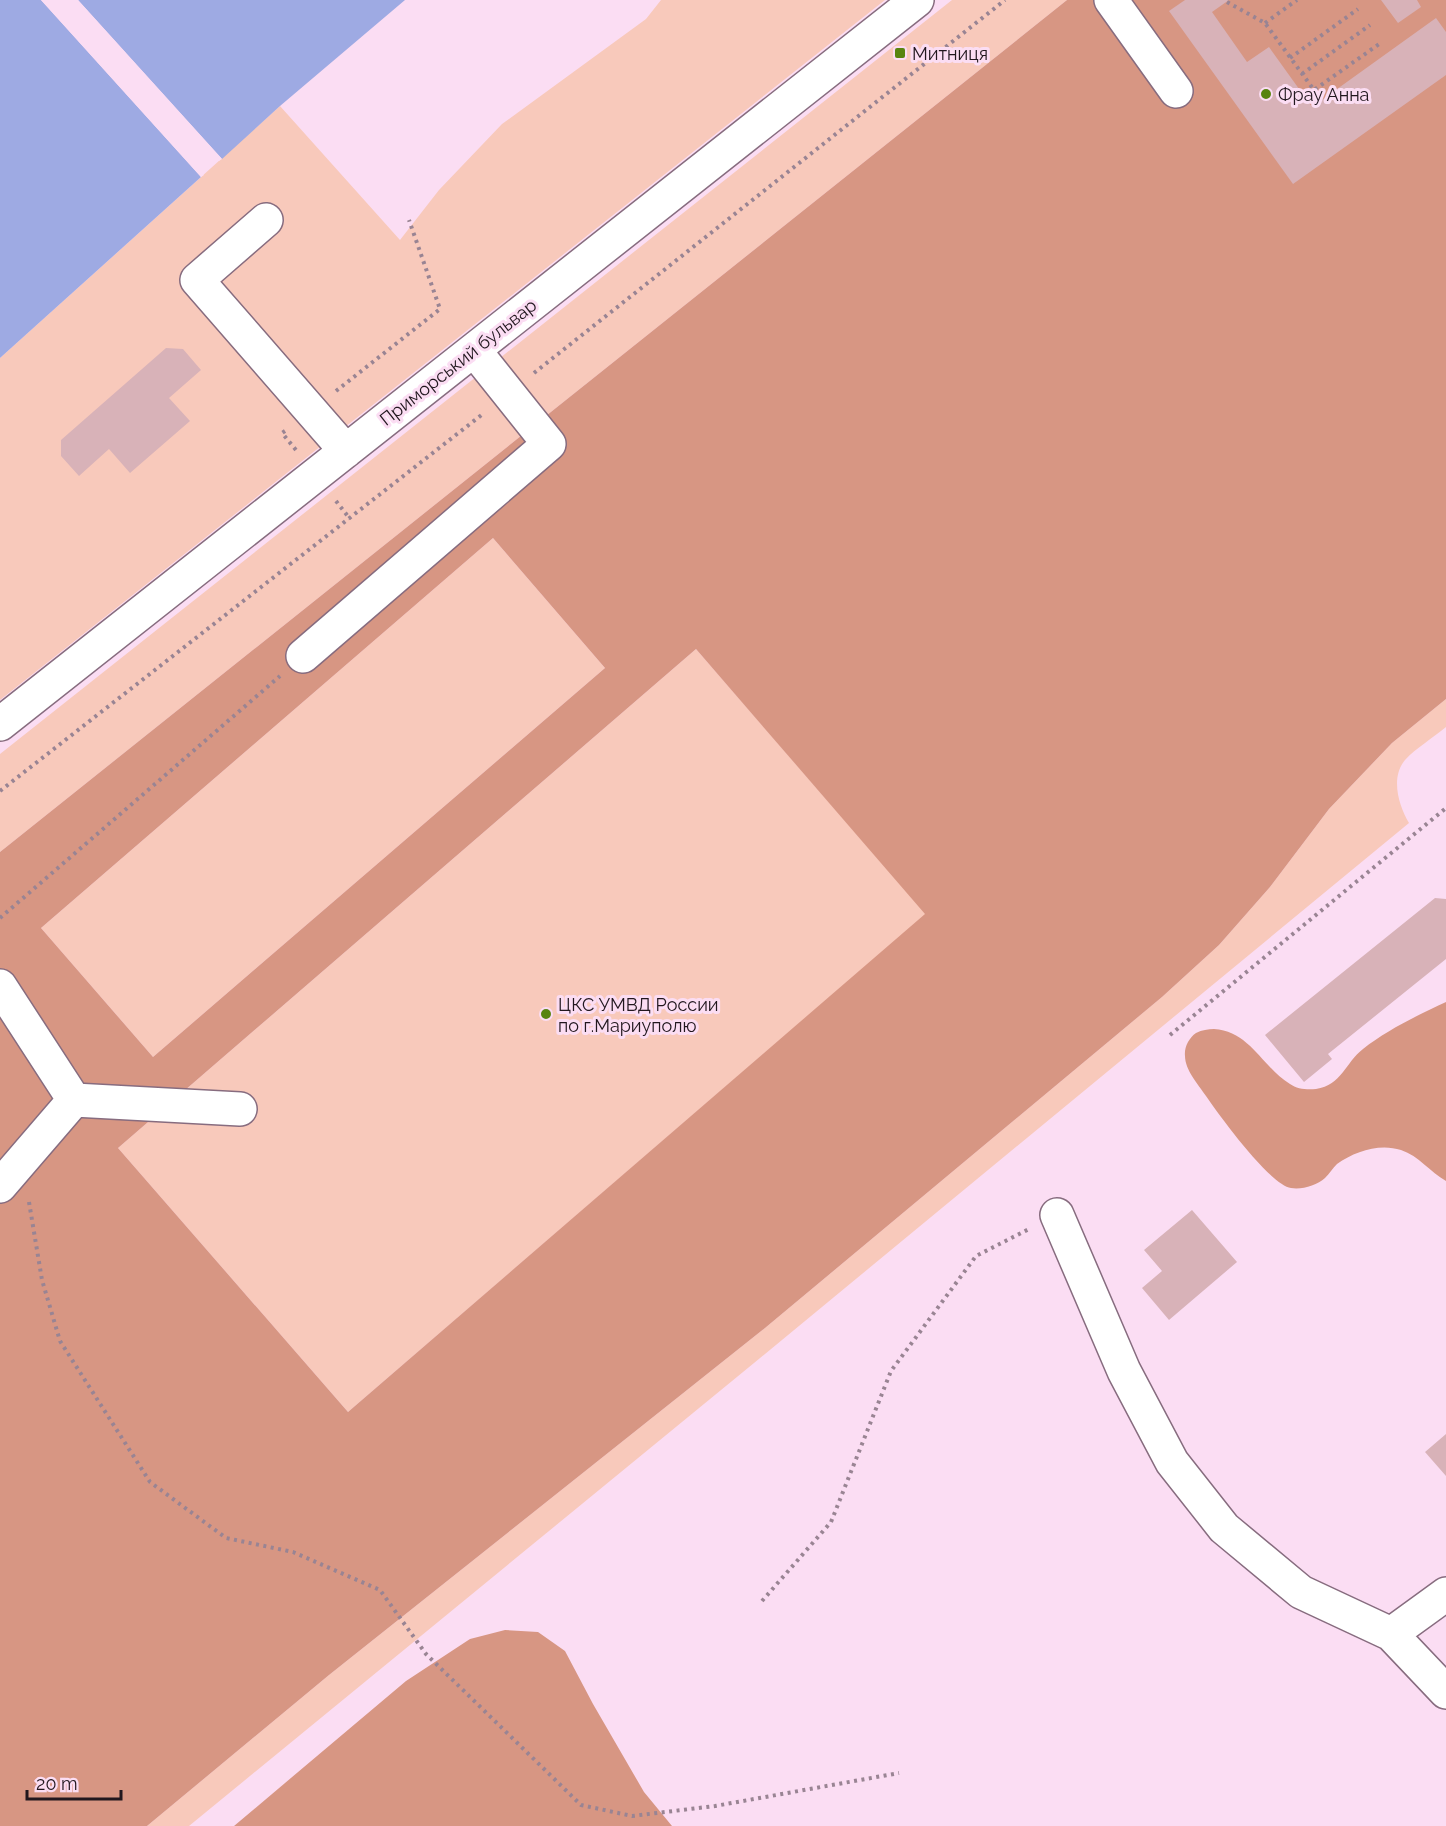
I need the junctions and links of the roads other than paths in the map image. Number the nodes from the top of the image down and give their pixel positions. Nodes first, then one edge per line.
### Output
1 (916, 0) edge
2 (1111, 0) edge
3 (1176, 91) dead end
4 (266, 220) dead end
5 (474, 350) junction
6 (346, 451) junction
7 (303, 656) road end
8 (0, 724) edge
9 (0, 986) edge
10 (74, 1100) junction
11 (240, 1109) dead end
12 (0, 1186) edge
13 (1057, 1215) road end
14 (1446, 1594) edge
15 (1391, 1634) junction
16 (1446, 1692) edge

1 - 5 street, Приморський бульвар
2 - 3 street
4 - 6 street
5 - 6 street, Приморський бульвар
5 - 7 street
6 - 8 street, Приморський бульвар
9 - 10 street
10 - 11 street
10 - 12 street
13 - 15 street
14 - 15 street
15 - 16 street

